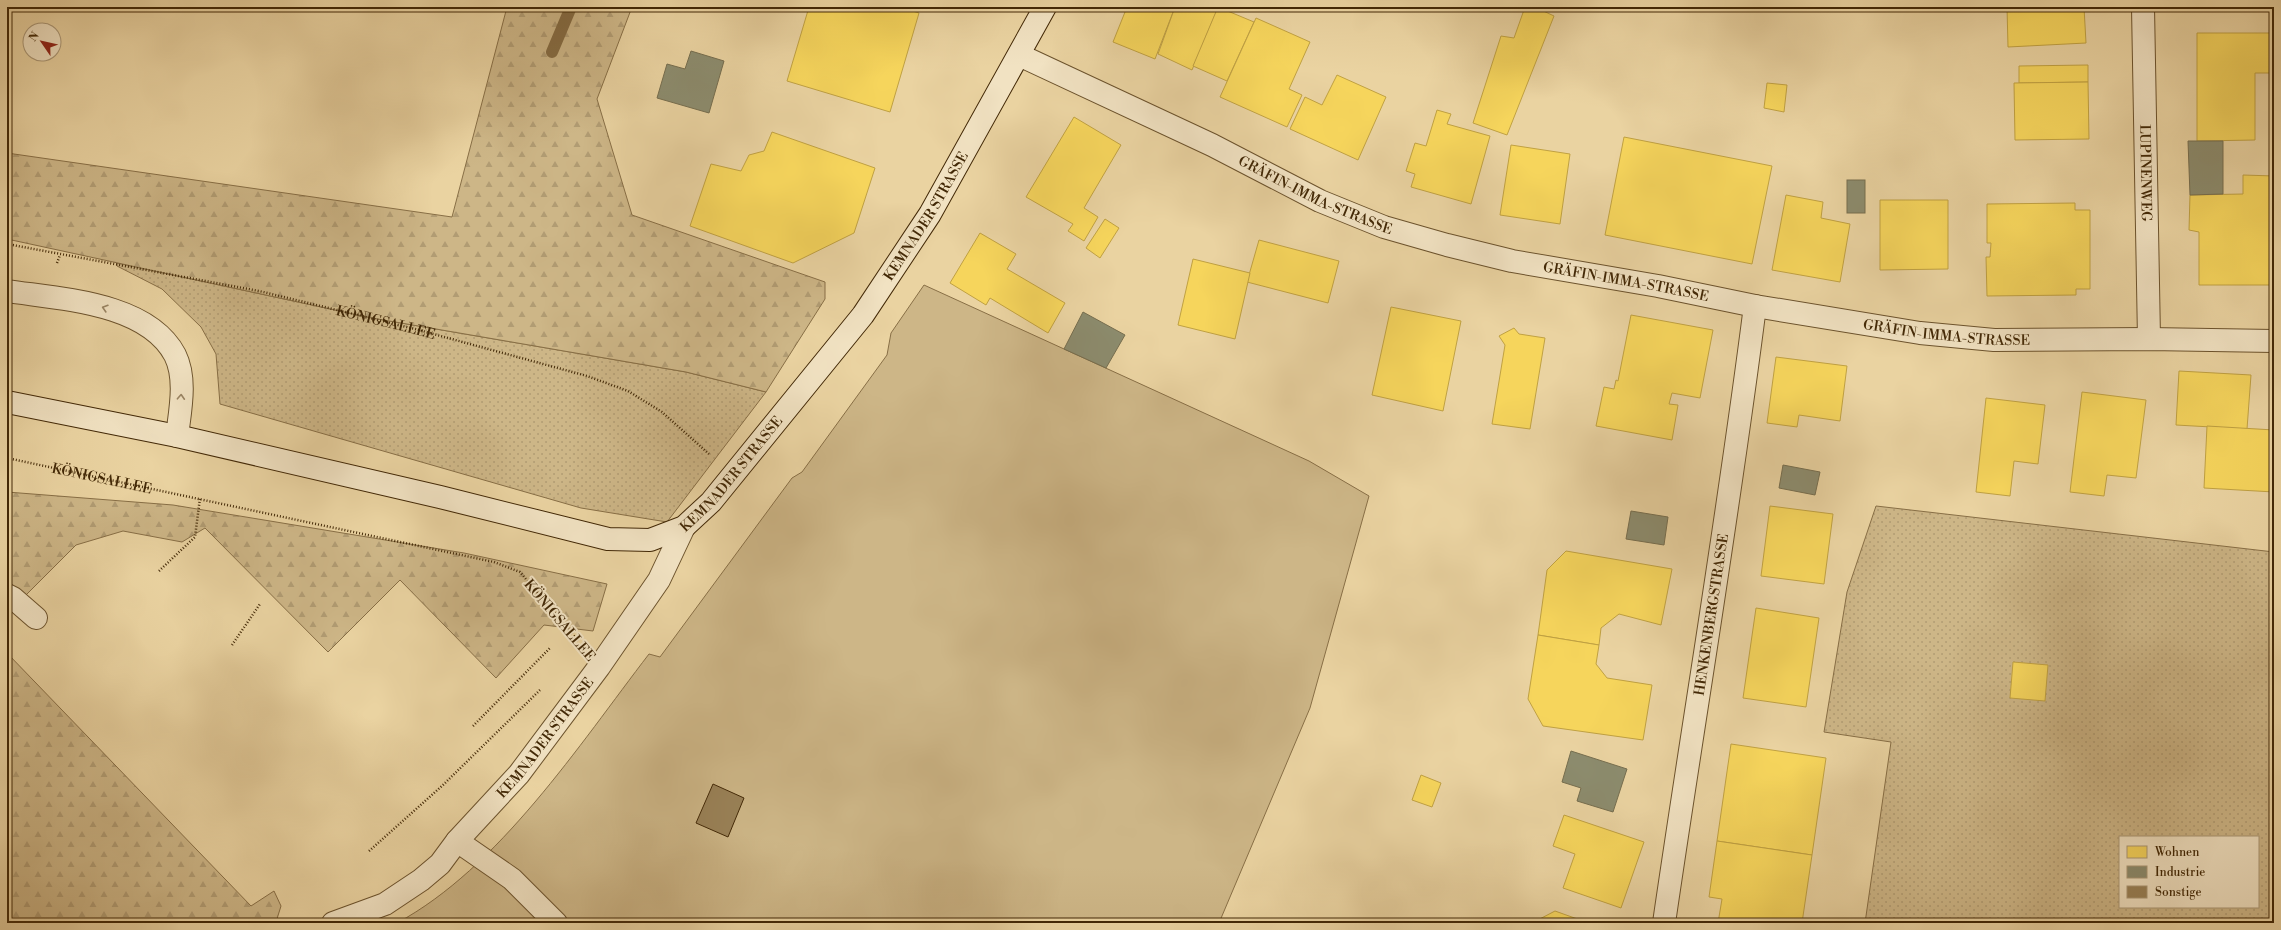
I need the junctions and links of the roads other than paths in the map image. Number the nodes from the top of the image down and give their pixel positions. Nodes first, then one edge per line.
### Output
1 (1045, 7) edge
2 (2143, 7) edge
3 (1019, 55) junction
4 (7, 291) edge
5 (1755, 306) junction
6 (2149, 339) junction
7 (2274, 341) edge
8 (7, 402) edge
9 (177, 436) junction
10 (684, 527) junction
11 (7, 595) edge
12 (36, 618) dead end
13 (456, 841) junction
14 (333, 923) edge
15 (556, 923) edge
16 (1664, 923) edge

1 - 3 street, KEMNADER STRASSE
2 - 6 street, LUPINENWEG
3 - 5 street, GRÄFIN-IMMA-STRASSE
3 - 10 street, KEMNADER STRASSE
9 -> 4 street
5 - 6 street, GRÄFIN-IMMA-STRASSE
5 - 16 street, HENKENBERGSTRASSE
6 - 7 street, GRÄFIN-IMMA-STRASSE
8 - 9 street
9 - 10 street
10 - 13 street, KEMNADER STRASSE
11 - 12 street
13 - 14 street, KEMNADER STRASSE
13 - 15 street

